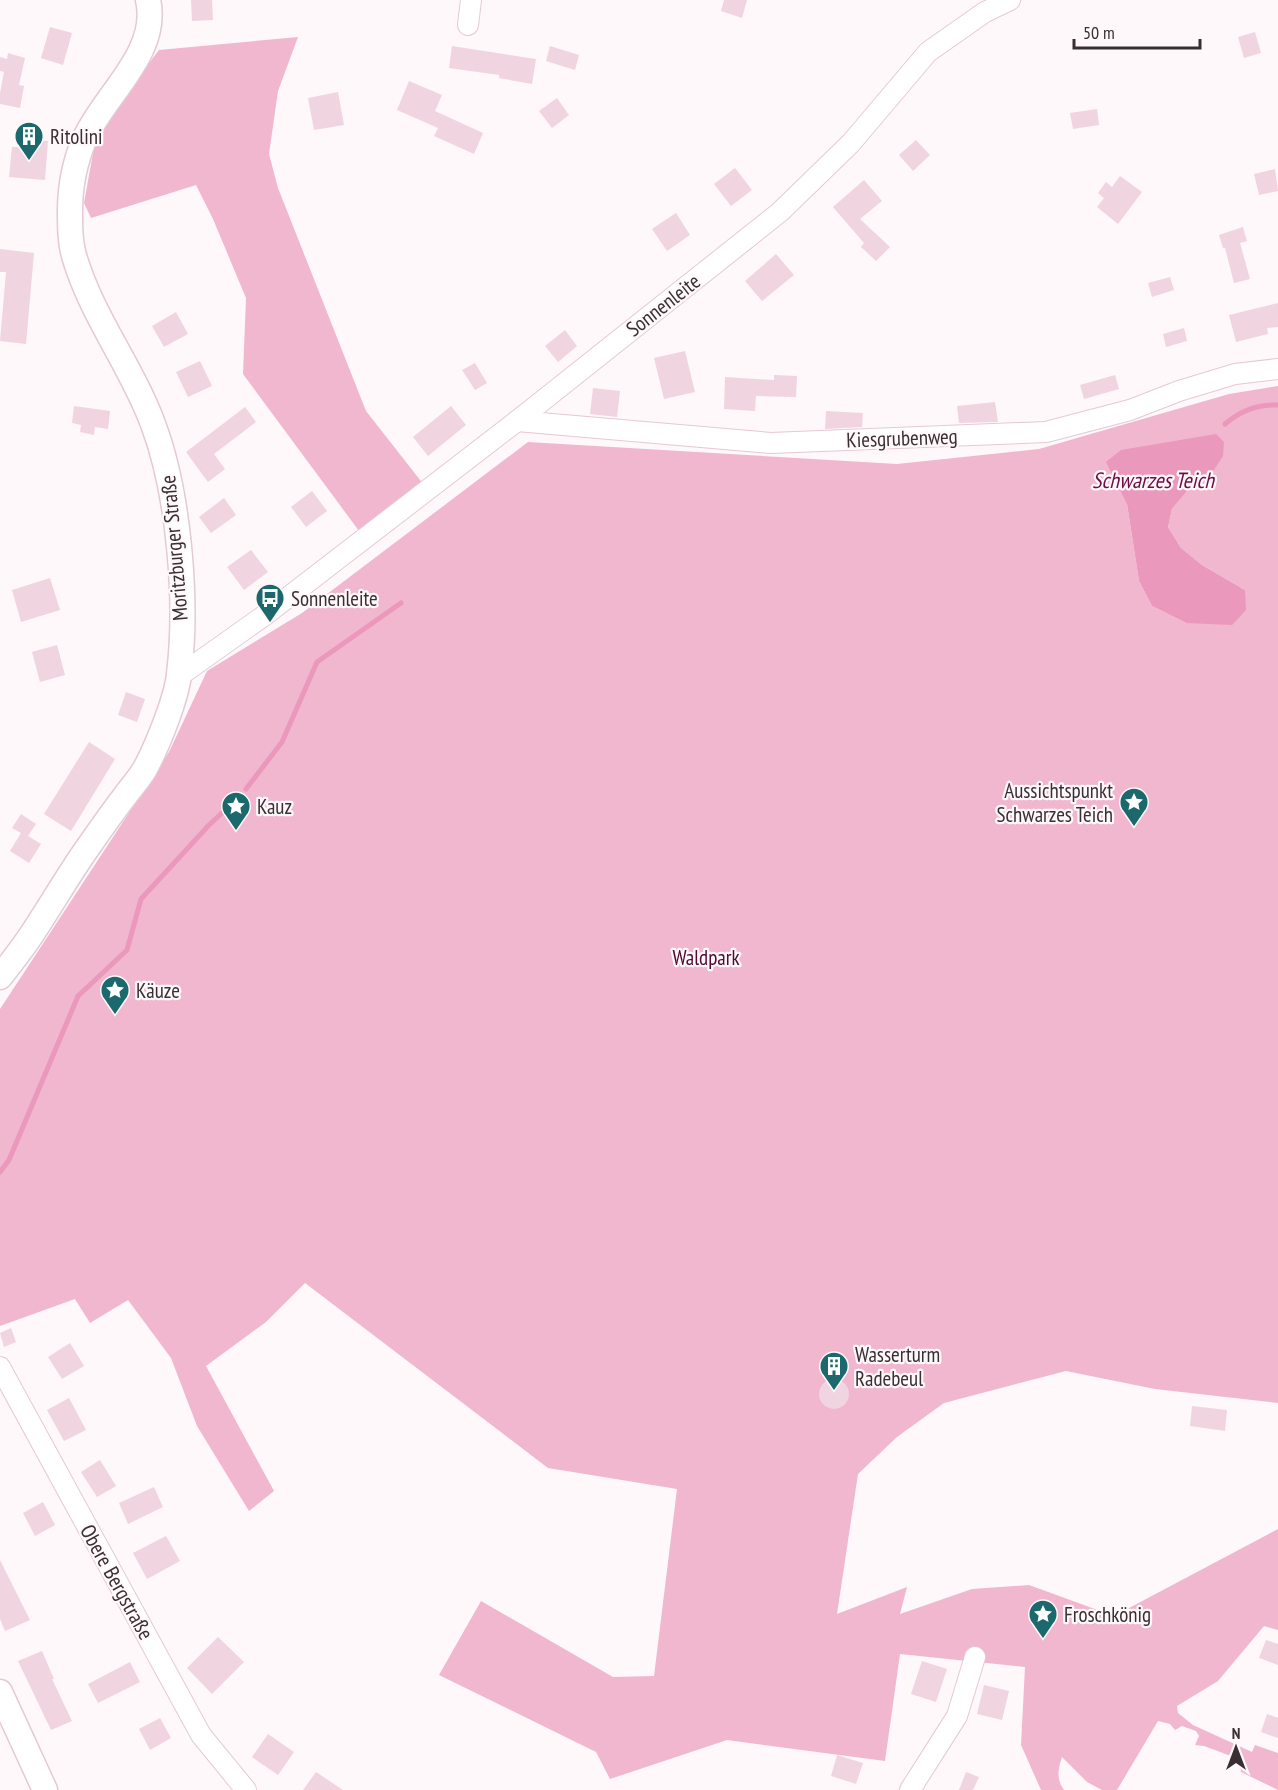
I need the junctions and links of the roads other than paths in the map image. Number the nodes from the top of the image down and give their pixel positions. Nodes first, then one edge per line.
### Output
1 (148, 0) edge
2 (471, 0) edge
3 (1010, 0) edge
4 (468, 25) dead end
5 (1278, 369) edge
6 (517, 421) junction
7 (179, 676) junction
8 (0, 977) edge
9 (0, 1367) edge
10 (975, 1657) dead end
11 (0, 1692) edge
12 (45, 1790) edge
13 (246, 1790) edge
14 (910, 1790) edge

1 - 7 street, Moritzburger Straße
2 - 4 street
3 - 6 street, Sonnenleite
5 - 6 street, Kiesgrubenweg
6 - 7 street, Sonnenleite
7 - 8 street, Moritzburger Straße
9 - 13 street, Obere Bergstraße
10 - 14 street
11 - 12 street

